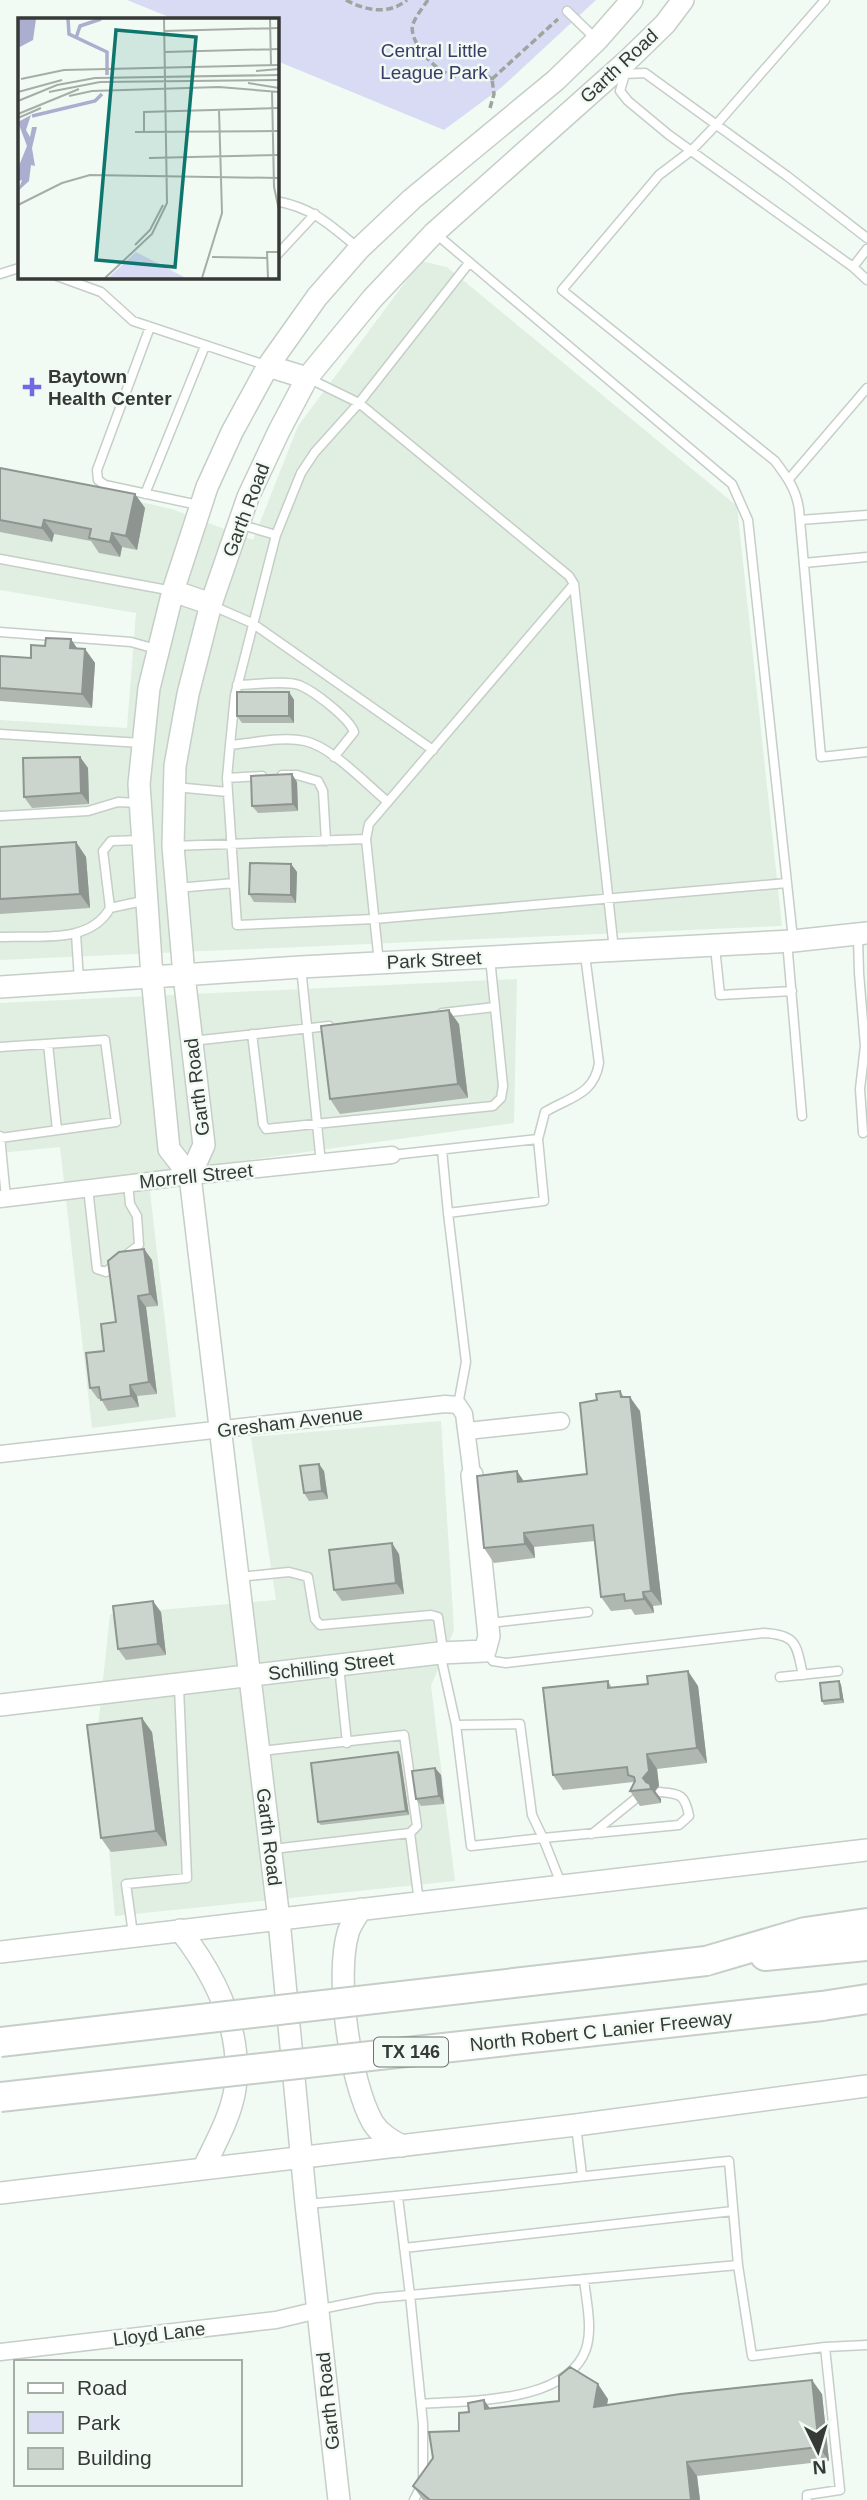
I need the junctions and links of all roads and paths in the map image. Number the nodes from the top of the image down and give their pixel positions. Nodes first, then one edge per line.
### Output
1 (346, 0) edge
2 (407, 0) edge
3 (427, 0) edge
4 (632, 0) edge
5 (683, 0) edge
6 (825, 0) edge
7 (567, 11) joint
8 (597, 40) junction
9 (622, 71) junction
10 (716, 125) junction
11 (692, 150) junction
12 (278, 201) edge
13 (316, 214) junction
14 (434, 233) junction
15 (867, 238) edge
16 (359, 249) junction
17 (867, 249) edge
18 (278, 254) edge
19 (470, 263) junction
20 (853, 267) junction
21 (18, 268) edge
22 (0, 274) edge
23 (71, 279) edge
24 (867, 280) edge
25 (150, 327) junction
26 (205, 346) junction
27 (268, 366) junction
28 (307, 378) junction
29 (867, 388) edge
30 (359, 403) junction
31 (789, 479) junction
32 (145, 494) junction
33 (201, 505) junction
34 (867, 515) edge
35 (800, 520) junction
36 (239, 524) junction
37 (276, 536) junction
38 (867, 557) edge
39 (0, 559) edge
40 (804, 563) junction
41 (574, 584) junction
42 (173, 591) junction
43 (211, 604) junction
44 (252, 623) junction
45 (0, 632) edge
46 (159, 650) junction
47 (237, 685) junction
48 (0, 734) edge
49 (144, 743) junction
50 (230, 745) junction
51 (433, 750) junction
52 (867, 752) edge
53 (334, 757) junction
54 (227, 778) junction
55 (175, 787) junction
56 (228, 792) junction
57 (388, 802) junction
58 (139, 803) junction
59 (0, 816) edge
60 (366, 839) junction
61 (142, 840) junction
62 (326, 841) junction
63 (230, 843) junction
64 (173, 846) junction
65 (234, 883) junction
66 (787, 883) junction
67 (177, 888) junction
68 (147, 900) junction
69 (608, 900) junction
70 (110, 908) junction
71 (374, 919) junction
72 (76, 934) junction
73 (862, 934) edge
74 (0, 937) edge
75 (790, 941) junction
76 (715, 946) junction
77 (614, 950) junction
78 (584, 952) junction
79 (490, 957) junction
80 (379, 963) junction
81 (301, 967) junction
82 (184, 975) junction
83 (152, 977) junction
84 (79, 982) junction
85 (0, 987) edge
86 (792, 991) junction
87 (495, 1007) junction
88 (428, 1014) edge
89 (334, 1025) edge
90 (307, 1028) junction
91 (252, 1034) junction
92 (191, 1041) junction
93 (48, 1044) junction
94 (866, 1046) edge
95 (0, 1047) edge
96 (802, 1116) dead end
97 (318, 1125) junction
98 (57, 1130) junction
99 (863, 1133) dead end
100 (0, 1137) edge
101 (538, 1139) junction
102 (442, 1150) junction
103 (392, 1155) joint
104 (321, 1163) junction
105 (190, 1176) junction
106 (128, 1183) junction
107 (88, 1188) junction
108 (3, 1198) edge
109 (448, 1213) junction
110 (458, 1405) junction
111 (561, 1421) dead end
112 (220, 1430) junction
113 (467, 1431) junction
114 (0, 1454) edge
115 (472, 1475) joint
116 (237, 1577) junction
117 (587, 1612) dead end
118 (488, 1623) junction
119 (485, 1651) junction
120 (442, 1653) junction
121 (339, 1666) junction
122 (838, 1671) dead end
123 (803, 1675) junction
124 (249, 1676) junction
125 (780, 1677) dead end
126 (179, 1684) junction
127 (0, 1705) edge
128 (456, 1725) junction
129 (347, 1743) junction
130 (258, 1751) junction
131 (660, 1792) dead end
132 (639, 1796) edge
133 (410, 1833) junction
134 (592, 1834) junction
135 (543, 1838) junction
136 (270, 1849) junction
137 (867, 1850) edge
138 (562, 1886) junction
139 (419, 1902) junction
140 (361, 1909) junction
141 (279, 1920) junction
142 (867, 1923) edge
143 (180, 1930) junction
144 (133, 1934) junction
145 (867, 1946) edge
146 (0, 1952) edge
147 (706, 1961) junction
148 (867, 2001) edge
149 (0, 2042) edge
150 (867, 2086) edge
151 (0, 2096) edge
152 (576, 2125) junction
153 (402, 2146) junction
154 (302, 2158) junction
155 (203, 2169) junction
156 (582, 2175) junction
157 (0, 2193) edge
158 (398, 2197) junction
159 (306, 2204) junction
160 (733, 2211) junction
161 (404, 2248) junction
162 (738, 2265) junction
163 (584, 2279) junction
164 (410, 2295) junction
165 (318, 2310) junction
166 (867, 2345) edge
167 (825, 2347) junction
168 (0, 2352) edge
169 (421, 2404) junction
170 (339, 2500) edge
171 (414, 2500) edge
172 (807, 2500) edge

1 - 2 path
3 - 7 path
4 - 8 main road, Garth Road
5 - 9 main road, Garth Road
6 - 10 lane
7 - 8 lane
8 - 9 main road
8 - 16 main road, Garth Road
9 - 10 lane
9 - 11 lane
9 - 14 main road, Garth Road
10 - 11 lane
10 - 15 lane
11 - 20 lane
11 - 31 lane
12 - 13 lane
13 - 16 lane
13 - 18 lane
14 - 19 lane
14 - 28 main road, Garth Road
16 - 27 main road, Garth Road
17 - 20 lane
19 - 30 lane
19 - 66 lane
20 - 24 lane
21 - 22 lane
23 - 25 lane
25 - 26 lane
25 - 32 lane
26 - 27 lane
26 - 32 lane
27 - 28 main road
27 - 33 main road, Garth Road
28 - 30 lane
28 - 36 main road, Garth Road
29 - 31 lane
30 - 37 lane
30 - 41 lane
31 - 35 lane
32 - 33 lane
33 - 42 main road, Garth Road
34 - 35 lane
35 - 40 lane
36 - 37 lane
36 - 43 main road, Garth Road
37 - 44 lane
38 - 40 lane
39 - 42 lane
40 - 52 lane
41 - 51 lane
41 - 69 lane
42 - 43 main road
42 - 46 main road, Garth Road
43 - 44 lane
43 - 55 main road, Garth Road
44 - 47 lane
44 - 51 lane
45 - 46 lane
46 - 49 main road, Garth Road
47 - 50 lane
47 - 53 lane
48 - 49 lane
49 - 58 main road, Garth Road
50 - 53 lane
50 - 54 lane
51 - 57 lane
53 - 57 lane
54 - 56 lane
54 - 62 lane
55 - 56 lane
55 - 64 main road, Garth Road
56 - 63 lane
57 - 60 lane
58 - 59 lane
58 - 61 main road, Garth Road
60 - 62 lane
60 - 71 lane
61 - 68 main road, Garth Road
61 - 70 lane
62 - 63 lane
63 - 64 lane
63 - 65 lane
64 - 67 main road, Garth Road
65 - 67 lane
65 - 71 lane
66 - 69 lane
66 - 75 lane
67 - 82 main road, Garth Road
68 - 70 lane
68 - 83 main road, Garth Road
69 - 71 lane
69 - 77 lane
70 - 72 lane
71 - 80 lane
72 - 74 lane
72 - 84 lane
73 - 75 main road, Park Street
73 - 94 lane
75 - 76 main road, Park Street
75 - 86 lane
76 - 77 main road, Park Street
76 - 86 lane
77 - 78 main road, Park Street
78 - 79 main road, Park Street
78 - 101 lane
79 - 80 main road, Park Street
79 - 87 lane
80 - 81 main road, Park Street
81 - 82 main road, Park Street
81 - 90 lane
82 - 83 main road, Park Street
82 - 92 main road, Garth Road
83 - 84 main road, Park Street
83 - 105 main road, Garth Road
84 - 85 main road, Park Street
86 - 96 lane
87 - 88 lane
87 - 97 lane
89 - 90 lane
90 - 91 lane
90 - 97 lane
91 - 92 lane
91 - 97 lane
92 - 105 main road, Garth Road
93 - 95 lane
93 - 98 lane
93 - 98 lane
94 - 99 lane
97 - 104 lane
98 - 100 lane
100 - 108 lane
101 - 102 lane
101 - 109 lane
102 - 103 lane
102 - 109 lane
103 - 104 street, Morrell Street
104 - 105 street, Morrell Street
105 - 106 street, Morrell Street
105 - 112 main road, Garth Road
106 - 107 street, Morrell Street
106 - 107 lane
107 - 108 street, Morrell Street
109 - 110 lane
110 - 112 street, Gresham Avenue
110 - 113 street
111 - 113 street
112 - 114 street, Gresham Avenue
112 - 116 main road, Garth Road
113 - 115 street
115 - 118 main road
116 - 120 lane
116 - 124 main road, Garth Road
117 - 118 lane
118 - 119 main road
119 - 120 main road, Schilling Street
119 - 123 lane
120 - 121 main road, Schilling Street
120 - 128 lane
121 - 124 main road, Schilling Street
121 - 129 lane
122 - 123 lane
123 - 125 lane
124 - 126 main road, Schilling Street
124 - 130 main road, Garth Road
126 - 127 main road, Schilling Street
126 - 144 lane
128 - 135 lane
128 - 135 lane
129 - 130 lane
129 - 133 lane
130 - 136 main road, Garth Road
131 - 134 lane
132 - 134 lane
133 - 136 lane
133 - 139 lane
134 - 135 lane
135 - 138 lane
136 - 141 main road, Garth Road
137 - 138 main road
138 - 139 main road
139 - 140 main road
140 - 141 main road
140 - 153 main road
141 - 143 main road
141 - 154 main road, Garth Road
142 - 147 highway
143 - 144 main road
143 - 155 main road
144 - 146 main road
145 - 147 highway
147 - 149 highway, bridge
148 - 151 highway, North Robert C Lanier Freeway / TX 146, bridge
150 - 152 main road
152 - 153 main road
152 - 156 lane
153 - 154 main road
154 - 155 main road
154 - 159 main road, Garth Road
155 - 157 main road
156 - 158 lane
156 - 160 lane
158 - 159 lane
158 - 161 lane
159 - 165 main road, Garth Road
160 - 161 lane
160 - 162 lane
161 - 164 lane
162 - 163 lane
162 - 167 lane
163 - 164 lane
163 - 169 lane
164 - 165 lane
164 - 169 lane
165 - 168 street, Lloyd Lane
165 - 170 main road, Garth Road
166 - 167 lane
167 - 172 lane
169 - 171 lane

